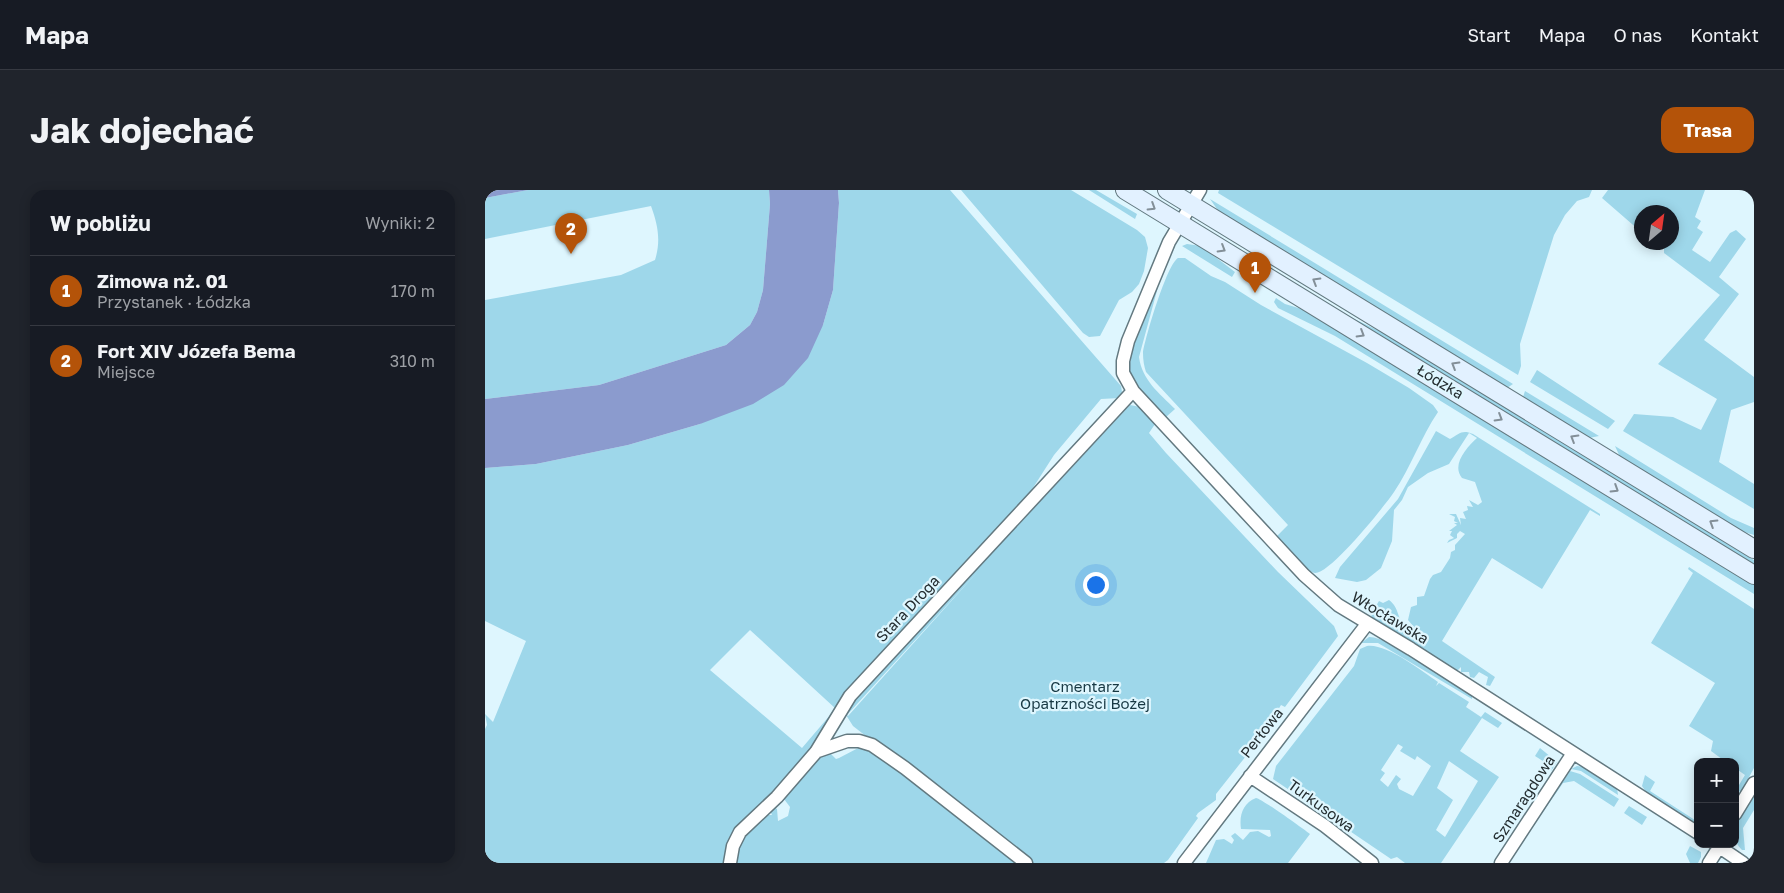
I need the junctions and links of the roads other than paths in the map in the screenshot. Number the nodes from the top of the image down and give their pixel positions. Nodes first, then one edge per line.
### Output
1 (1125, 190) edge
2 (1167, 190) edge
3 (1201, 190) edge
4 (1191, 205) junction
5 (1180, 224) junction
6 (1133, 391) junction
7 (1754, 549) edge
8 (1754, 575) edge
9 (1367, 624) junction
10 (816, 752) junction
11 (1573, 753) junction
12 (1250, 776) junction
13 (1754, 783) edge
14 (1739, 807) edge
15 (1694, 830) edge
16 (1716, 848) edge
17 (1722, 848) edge
18 (730, 863) edge
19 (1026, 863) edge
20 (1184, 863) edge
21 (1372, 863) edge
22 (1501, 863) edge
23 (1709, 863) edge
24 (1743, 863) edge

1 -> 5 main road, Łódzka
2 - 4 main road, Łódzka
3 - 4 street
4 - 5 street
7 -> 4 main road, Łódzka
5 - 6 street, Włocławska
5 -> 8 main road, Łódzka
6 - 9 street, Włocławska
6 - 10 street, Stara Droga
9 - 11 street, Włocławska
9 - 12 street, Perłowa
10 - 18 street, Stara Droga
10 - 19 street
11 - 15 street, Włocławska
11 - 22 street, Szmaragdowa
12 - 20 street, Perłowa
12 - 21 street, Turkusowa
13 - 14 street
16 - 23 street
17 - 24 street

